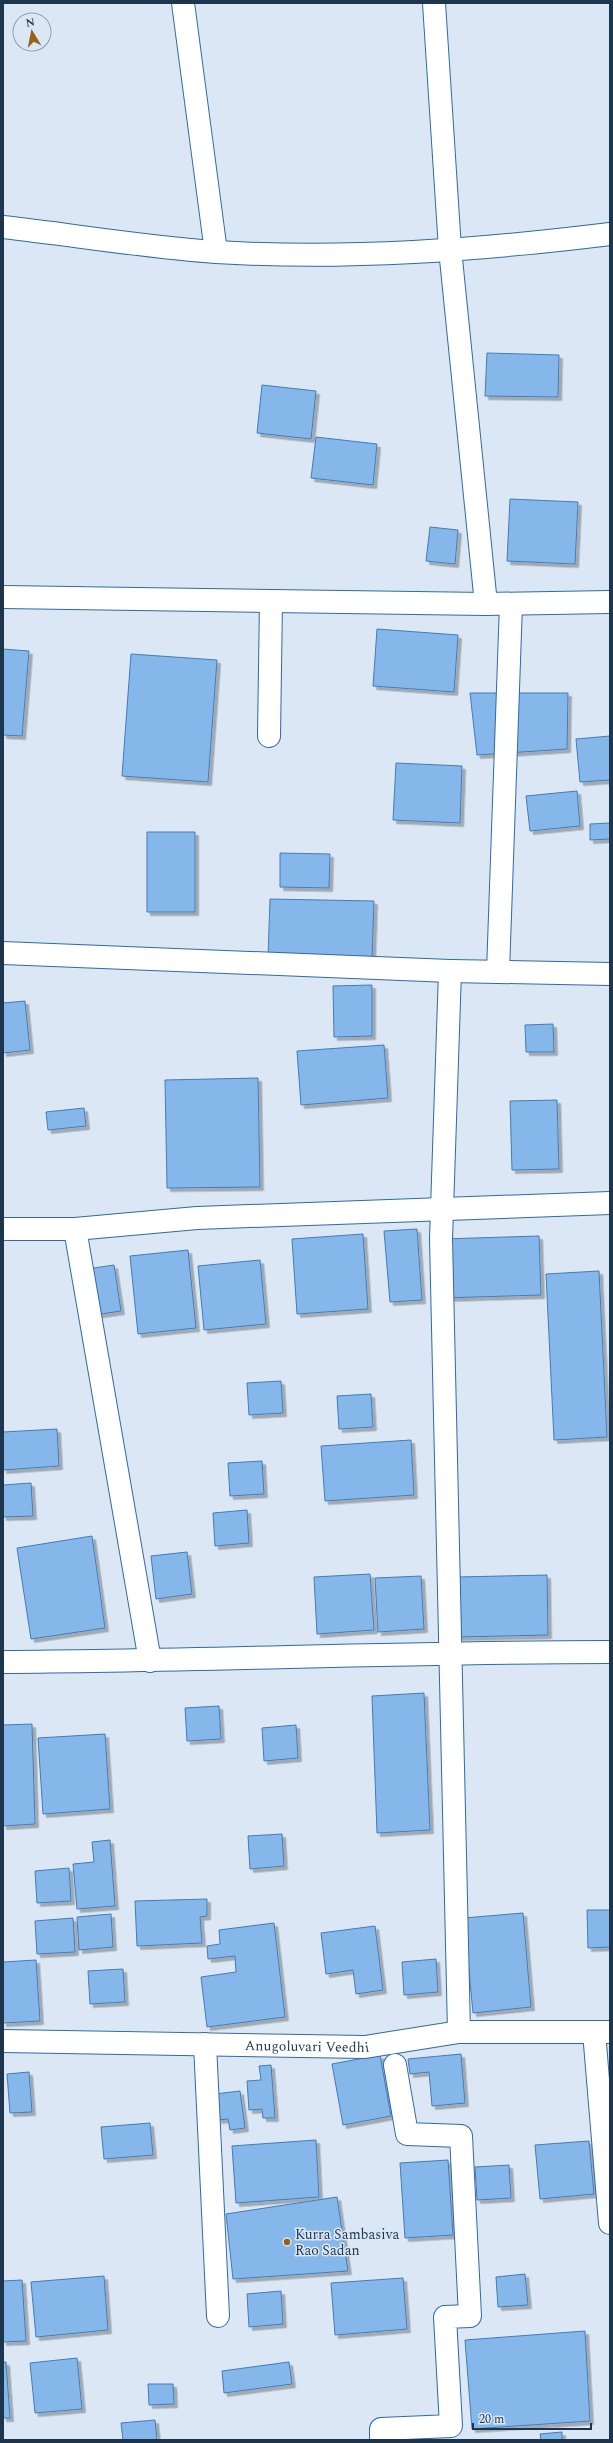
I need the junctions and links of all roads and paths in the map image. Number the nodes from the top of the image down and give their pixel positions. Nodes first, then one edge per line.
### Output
1 (183, 3) edge
2 (434, 3) edge
3 (3, 227) edge
4 (610, 234) edge
5 (450, 249) junction
6 (216, 252) junction
7 (3, 598) edge
8 (271, 601) junction
9 (610, 602) edge
10 (486, 604) junction
11 (511, 604) junction
12 (269, 736) dead end
13 (3, 953) edge
14 (450, 972) junction
15 (498, 972) junction
16 (610, 974) edge
17 (610, 1203) edge
18 (441, 1210) junction
19 (3, 1229) edge
20 (75, 1229) junction
21 (449, 1652) junction
22 (610, 1652) edge
23 (150, 1661) junction
24 (3, 1662) edge
25 (459, 2032) junction
26 (602, 2032) edge
27 (3, 2041) edge
28 (206, 2044) junction
29 (395, 2065) dead end
30 (610, 2223) edge
31 (218, 2316) dead end
32 (381, 2440) edge

1 - 6 street
2 - 5 street
3 - 6 street
4 - 5 street
5 - 6 street
5 - 10 street
7 - 8 street
8 - 10 street
8 - 12 street
9 - 11 street
10 - 11 street
11 - 15 street
13 - 14 street
14 - 15 street
14 - 18 street
15 - 16 street
17 - 18 street
18 - 20 street
18 - 21 street
19 - 20 street
20 - 23 street
21 - 22 street
21 - 23 street
21 - 25 street
23 - 24 street
25 - 26 street, Anugoluvari Veedhi
25 - 28 street, Anugoluvari Veedhi
26 - 30 street
27 - 28 street, Anugoluvari Veedhi
28 - 31 street
29 - 32 street

